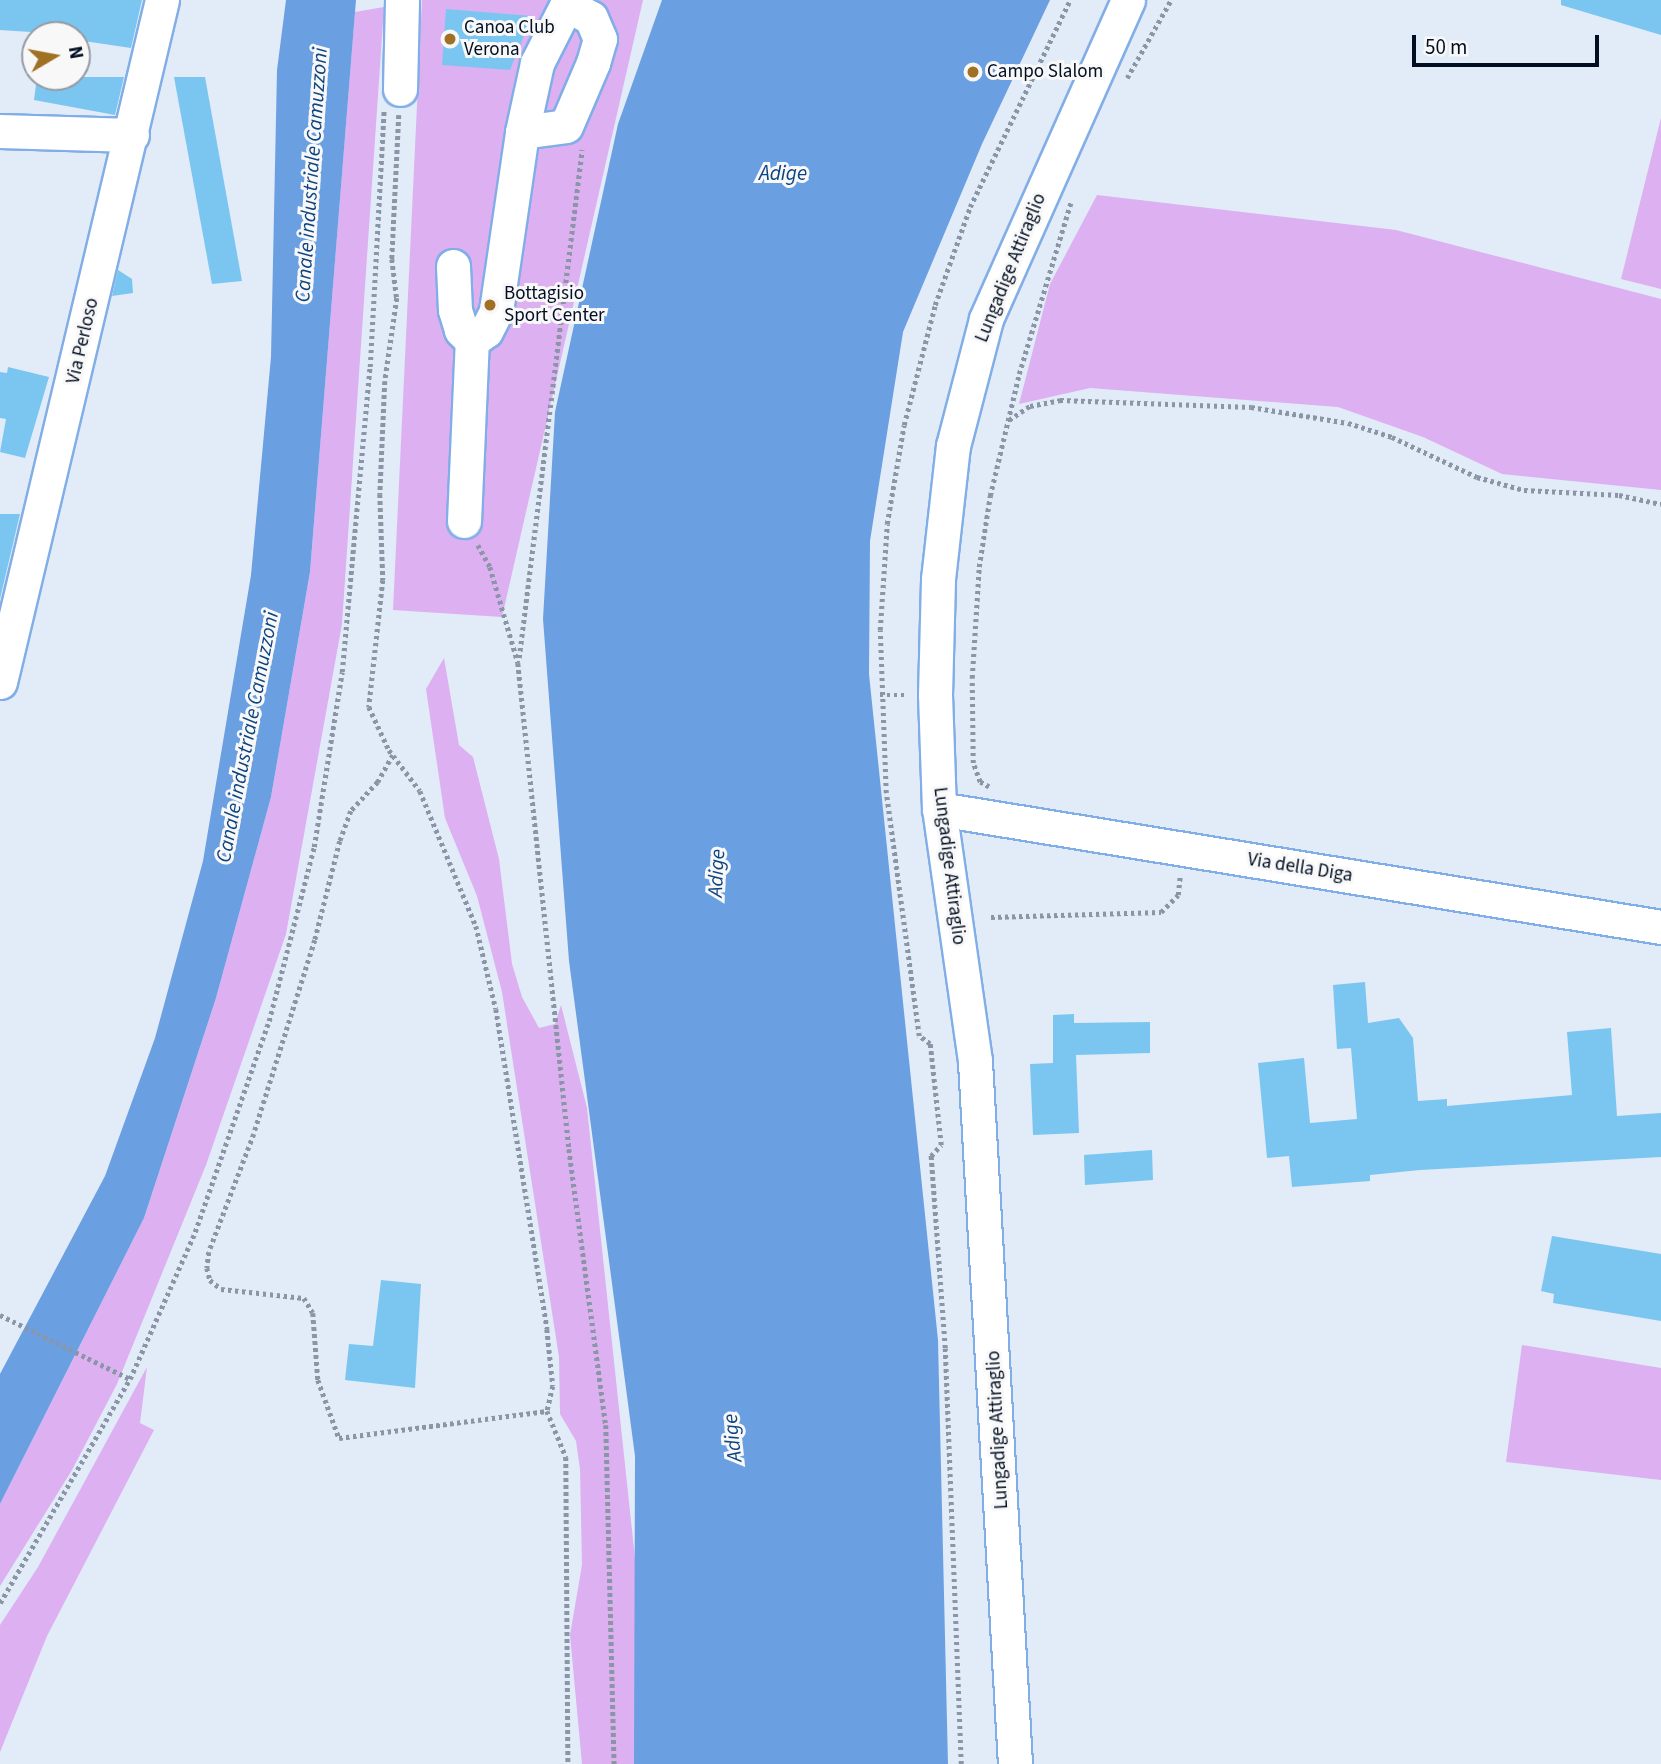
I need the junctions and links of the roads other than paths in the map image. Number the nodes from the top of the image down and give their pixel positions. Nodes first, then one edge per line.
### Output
1 (162, 0) edge
2 (402, 0) edge
3 (1128, 0) edge
4 (569, 2) edge
5 (393, 97) road end
6 (0, 131) edge
7 (522, 132) junction
8 (132, 135) junction
9 (453, 266) dead end
10 (472, 341) junction
11 (464, 521) dead end
12 (0, 682) edge
13 (939, 808) junction
14 (1661, 928) edge
15 (1015, 1764) edge

1 - 8 street, Via Perloso
2 - 5 street
3 - 13 street, Lungadige Attiraglio
4 - 7 street
4 - 7 street
6 - 8 street
7 - 10 street
8 - 12 street, Via Perloso
9 - 10 street
10 - 11 street
13 - 14 street, Via della Diga
13 - 15 street, Lungadige Attiraglio

